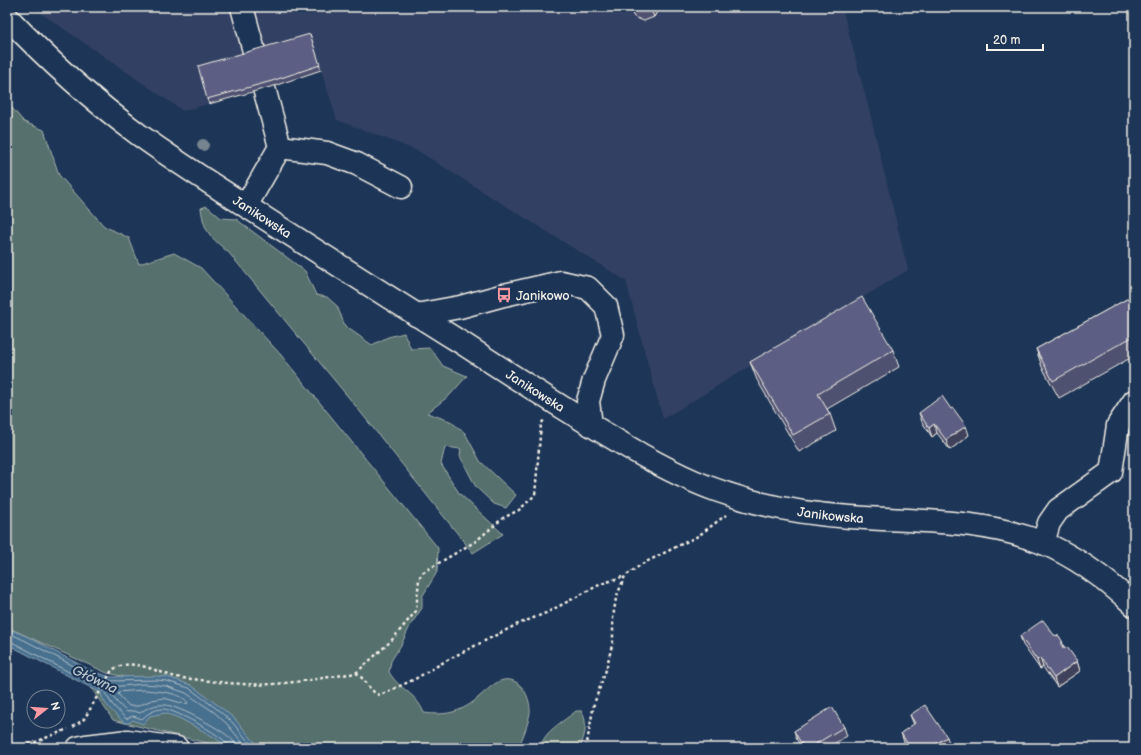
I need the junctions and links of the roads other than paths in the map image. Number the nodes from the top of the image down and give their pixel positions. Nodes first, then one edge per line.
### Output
1 (242, 7) edge
2 (7, 17) edge
3 (280, 147) junction
4 (401, 187) dead end
5 (246, 206) junction
6 (416, 315) junction
7 (594, 380) junction
8 (1134, 401) edge
9 (556, 403) junction
10 (591, 425) junction
11 (1043, 543) junction
12 (1134, 605) edge
13 (78, 748) edge
14 (177, 748) edge

1 - 3 street
2 - 5 street, Janikowska
3 - 4 street
3 - 5 street
5 - 6 street, Janikowska
6 - 7 street
6 - 9 street, Janikowska
7 - 9 street
7 - 10 street
8 - 11 street
9 - 10 street, Janikowska
10 - 11 street, Janikowska
11 - 12 street, Janikowska
13 - 14 street

